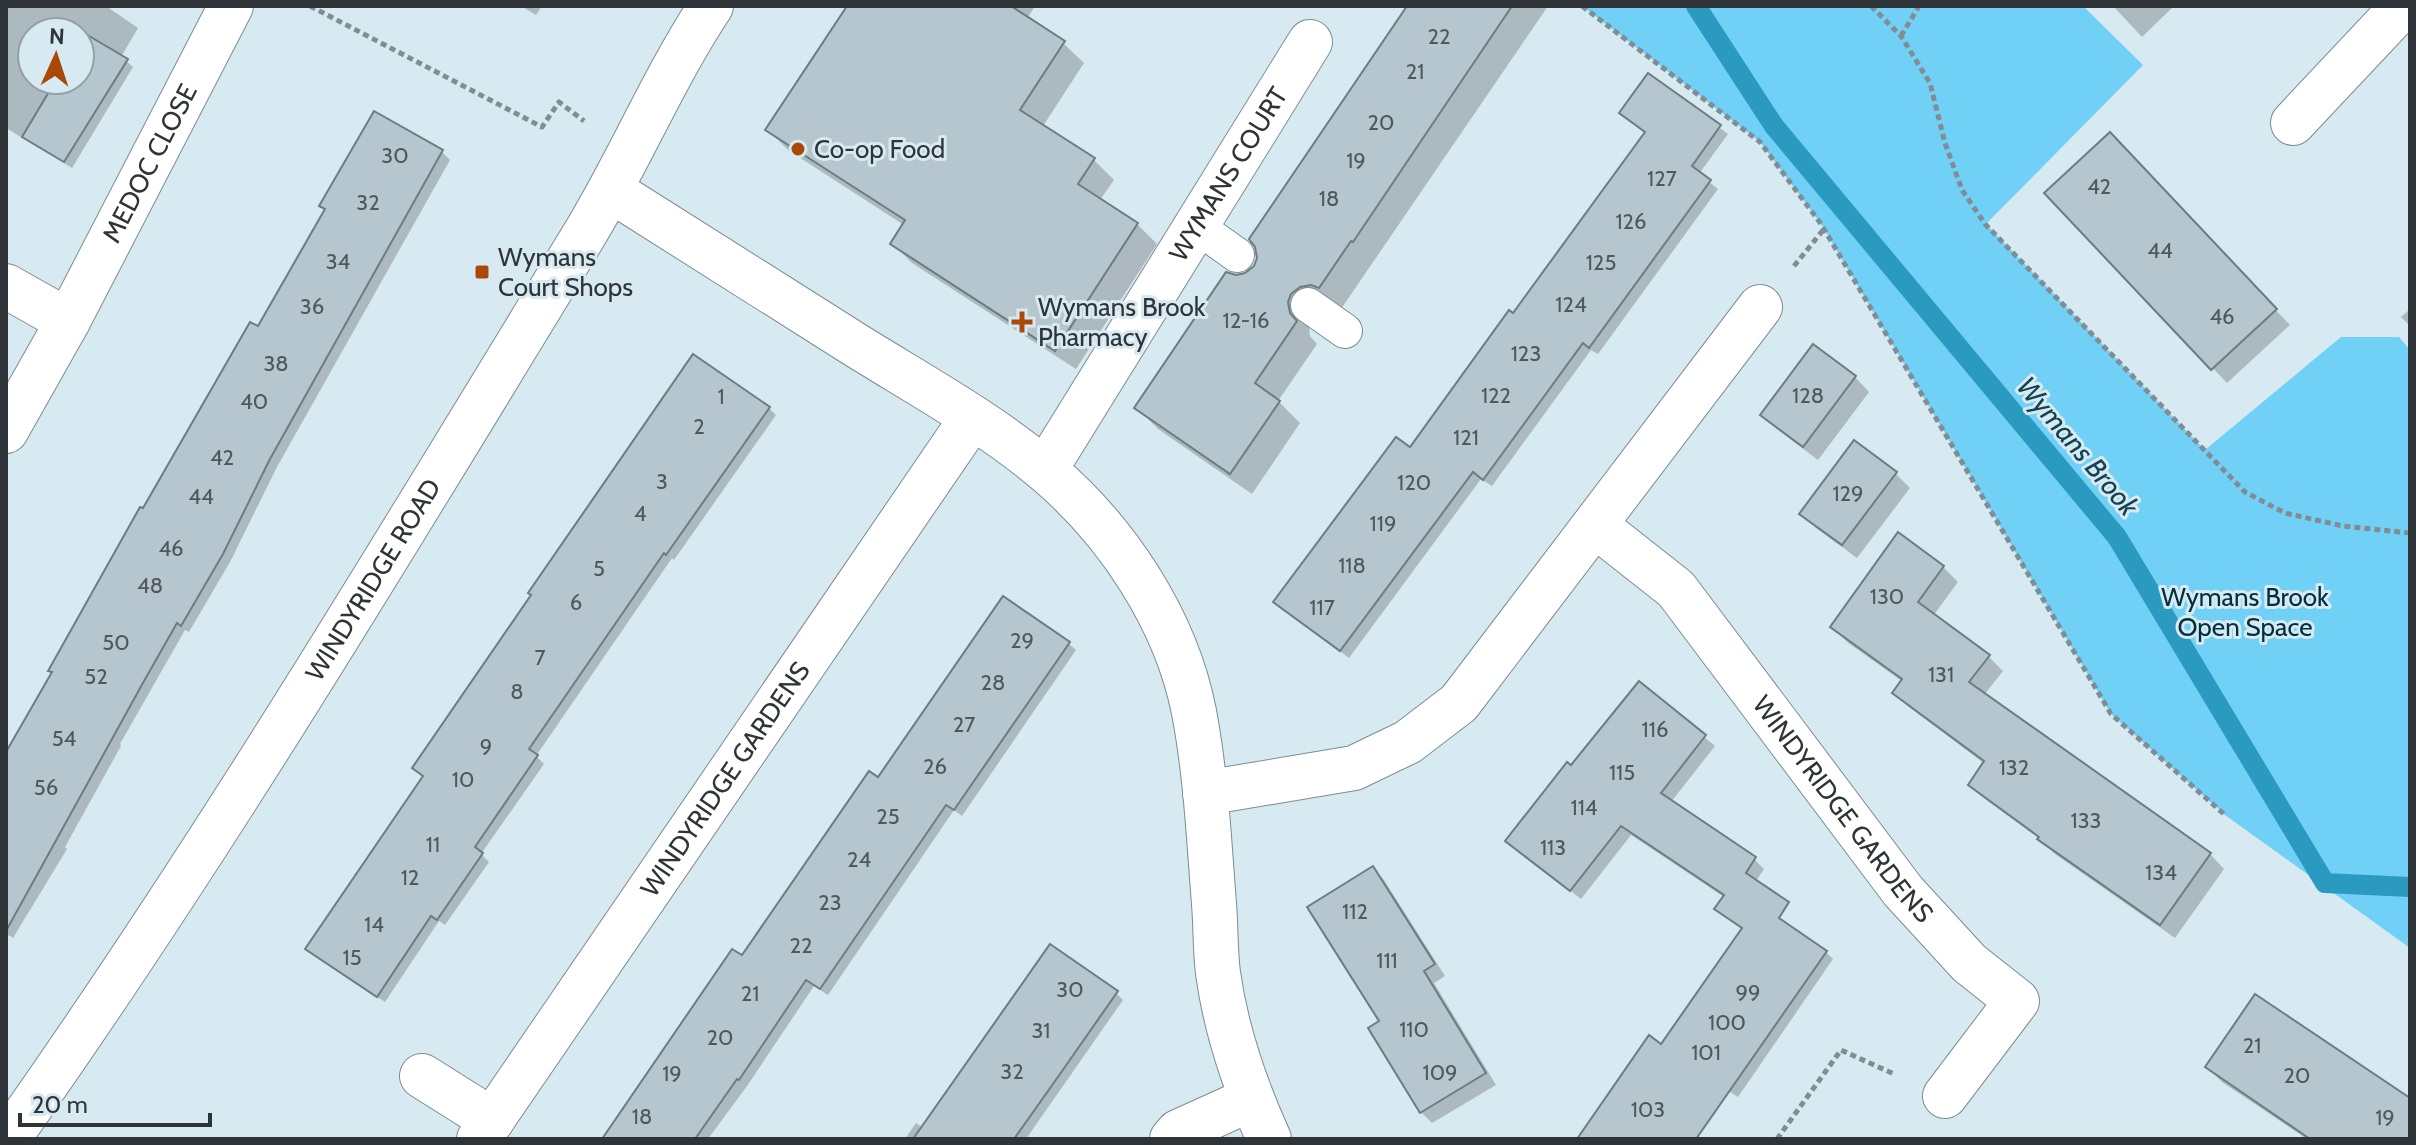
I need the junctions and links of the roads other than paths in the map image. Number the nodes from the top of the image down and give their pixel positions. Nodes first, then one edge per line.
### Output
1 (231, 6) edge
2 (711, 6) edge
3 (2403, 6) edge
4 (1310, 42) dead end
5 (2293, 123) dead end
6 (620, 173) junction
7 (1196, 226) junction
8 (1237, 255) dead end
9 (6, 286) edge
10 (1308, 305) dead end
11 (1760, 307) dead end
12 (68, 321) junction
13 (1345, 331) dead end
14 (972, 418) junction
15 (6, 431) edge
16 (1045, 470) junction
17 (1596, 526) junction
18 (1205, 793) junction
19 (422, 1076) dead end
20 (1945, 1096) road end
21 (1251, 1099) junction
22 (486, 1130) edge
23 (8, 1139) edge
24 (1172, 1139) edge
25 (1269, 1139) edge

1 - 12 street, MEDOC CLOSE
2 - 6 street, WINDYRIDGE ROAD
3 - 5 street
4 - 7 street, WYMANS COURT
6 - 14 street
6 - 23 street, WINDYRIDGE ROAD
7 - 8 lane
7 - 16 street, WYMANS COURT
9 - 12 street
10 - 13 lane
11 - 17 street
12 - 15 street, MEDOC CLOSE
14 - 16 street
14 - 22 street, WINDYRIDGE GARDENS
16 - 18 street
17 - 18 street
17 - 20 street, WINDYRIDGE GARDENS
18 - 21 street
19 - 22 street
21 - 24 street
21 - 25 street

